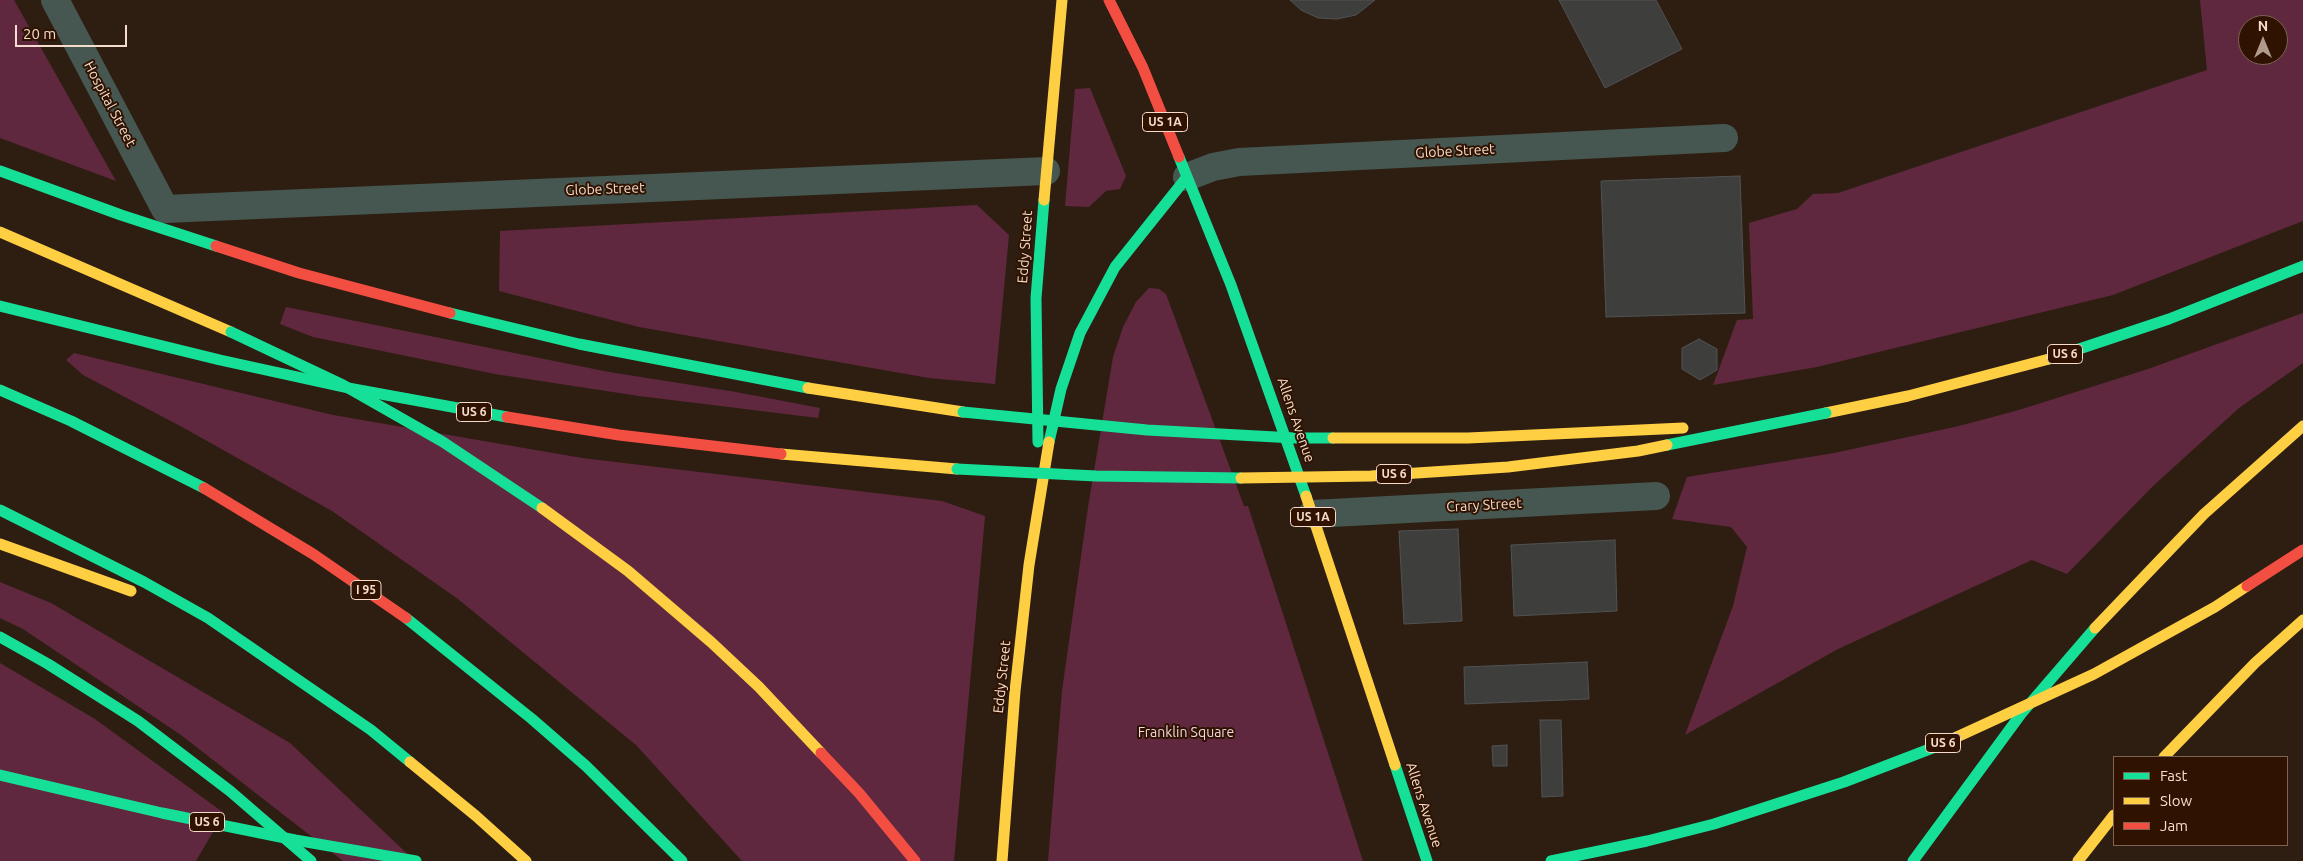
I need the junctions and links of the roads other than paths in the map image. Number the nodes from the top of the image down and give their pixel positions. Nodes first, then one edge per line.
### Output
1 (55, 0) edge
2 (1062, 0) edge
3 (1109, 0) edge
4 (1134, 25) dead end
5 (1143, 68) junction
6 (1724, 138) dead end
7 (1046, 170) junction
8 (0, 171) edge
9 (1187, 177) junction
10 (165, 208) joint
11 (0, 232) edge
12 (2303, 266) edge
13 (0, 306) edge
14 (0, 390) edge
15 (1826, 413) junction
16 (2303, 426) edge
17 (1656, 496) dead end
18 (1040, 497) junction
19 (0, 510) edge
20 (1312, 514) junction
21 (0, 544) edge
22 (2303, 550) edge
23 (208, 618) junction
24 (2303, 620) edge
25 (0, 637) edge
26 (2165, 756) edge
27 (0, 774) edge
28 (2113, 816) edge
29 (311, 861) edge
30 (416, 861) edge
31 (526, 861) edge
32 (682, 861) edge
33 (915, 861) edge
34 (1002, 861) edge
35 (1427, 861) edge
36 (1552, 861) edge
37 (1913, 861) edge
38 (2078, 861) edge

1 - 10 street, Hospital Street
2 - 7 main road, Eddy Street
3 - 5 main road, Allens Avenue / US 1A
4 - 5 main road, US 1A
5 - 9 main road, Allens Avenue / US 1A
6 - 9 street, Globe Street
7 - 10 street, Globe Street
7 - 18 main road, Eddy Street
8 - 15 main road, bridge
9 - 18 main road, Eddy Street
9 - 20 main road, Allens Avenue / US 1A
11 - 33 main road, bridge
12 - 15 main road, US 6
13 - 15 main road, US 6, bridge
14 - 32 main road, I 95
16 - 37 main road
17 - 20 street, Crary Street
18 - 34 main road, Eddy Street
19 - 23 main road
20 - 35 main road, Allens Avenue / US 1A
21 - 23 main road
22 - 36 main road, US 6
23 - 31 main road
24 - 26 main road
25 - 29 main road
27 - 30 main road, US 6, bridge
28 - 38 main road

